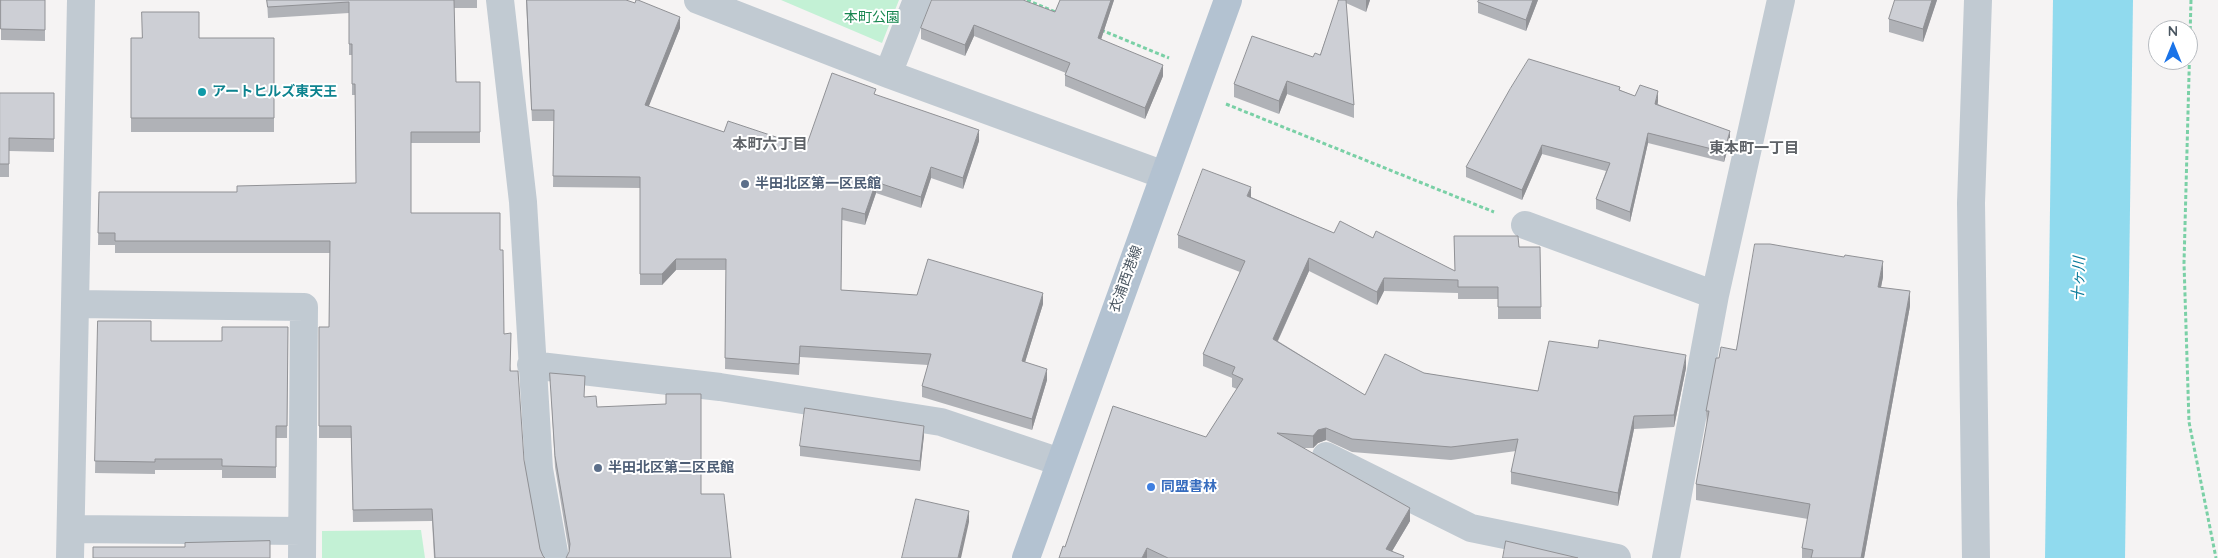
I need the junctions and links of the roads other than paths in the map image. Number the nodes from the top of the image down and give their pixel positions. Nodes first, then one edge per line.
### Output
1 (81, 0) edge
2 (500, 0) edge
3 (698, 0) edge
4 (917, 0) edge
5 (1228, 0) edge
6 (1781, 0) edge
7 (1978, 0) edge
8 (888, 74) junction
9 (1164, 174) junction
10 (1525, 225) road end
11 (1715, 295) junction
12 (77, 304) junction
13 (532, 365) junction
14 (1326, 456) dead end
15 (1060, 462) junction
16 (71, 529) junction
17 (302, 531) junction
18 (70, 558) edge
19 (302, 558) edge
20 (555, 558) edge
21 (1026, 558) edge
22 (1617, 558) edge
23 (1666, 558) edge
24 (1976, 558) edge

1 - 12 street
2 - 13 street
3 - 8 street
4 - 8 street
5 - 9 main road, 衣浦西港線
6 - 11 street
7 - 24 street
8 - 9 street
9 - 15 main road, 衣浦西港線
10 - 11 street
11 - 23 street
12 - 16 street
12 - 17 street
13 - 15 street
13 - 20 street
14 - 22 street
15 - 21 main road, 衣浦西港線
16 - 17 street
16 - 18 street
17 - 19 street

